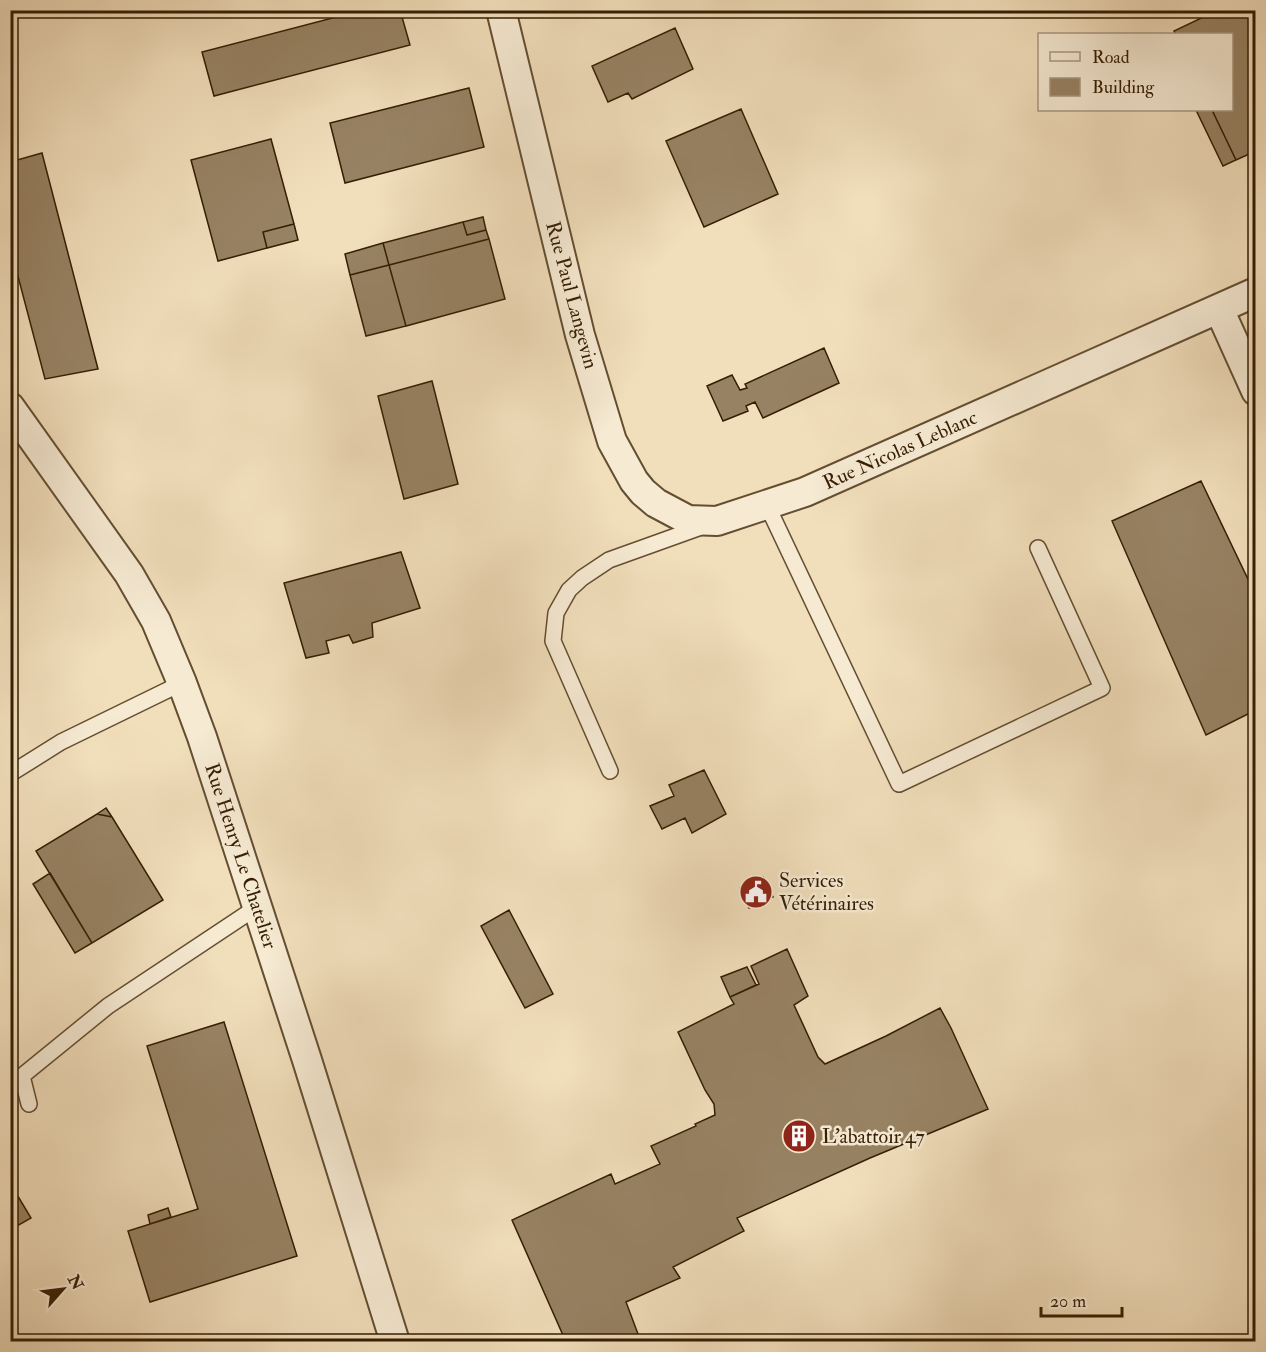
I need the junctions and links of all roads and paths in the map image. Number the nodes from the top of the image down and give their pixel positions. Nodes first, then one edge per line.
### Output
1 (501, 10) edge
2 (1256, 292) edge
3 (1220, 309) junction
4 (1256, 391) edge
5 (10, 407) edge
6 (767, 504) junction
7 (717, 521) junction
8 (1038, 548) dead end
9 (182, 683) junction
10 (610, 771) dead end
11 (10, 774) edge
12 (257, 907) junction
13 (28, 1104) dead end
14 (395, 1341) edge

1 - 7 street, Rue Paul Langevin
2 - 3 street, Rue Nicolas Leblanc
3 - 4 street
3 - 6 street, Rue Nicolas Leblanc
5 - 9 street, Rue Henry Le Chatelier
6 - 7 street, Rue Nicolas Leblanc
6 - 8 lane
7 - 10 lane, Rue Nicolas Leblanc
9 - 11 lane
9 - 12 street, Rue Henry Le Chatelier
12 - 13 lane
12 - 14 street, Rue Henry Le Chatelier

